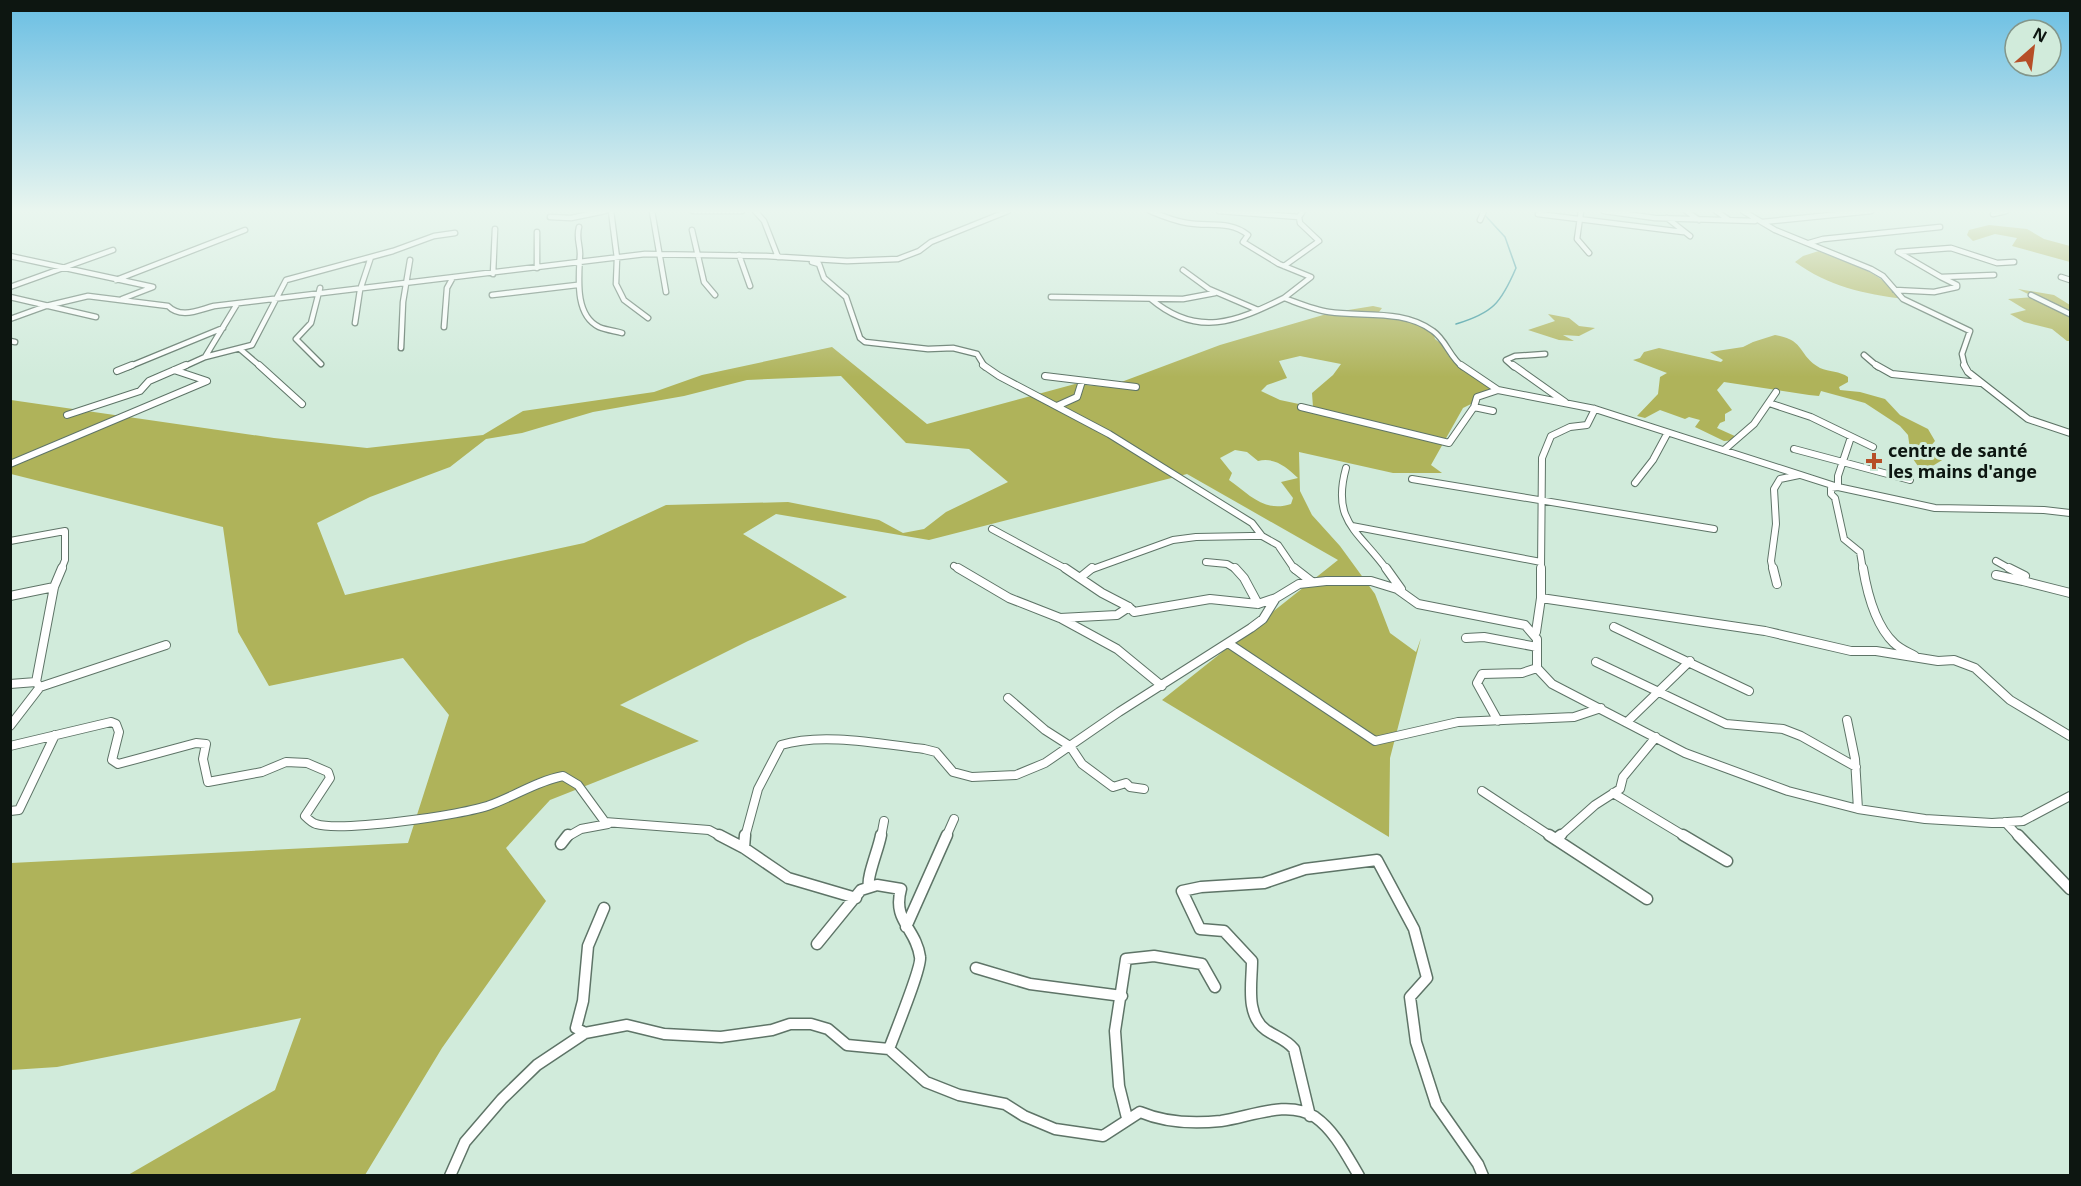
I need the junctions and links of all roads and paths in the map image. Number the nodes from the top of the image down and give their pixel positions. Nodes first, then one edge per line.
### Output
1 (56, 266) edge
2 (68, 266) edge
3 (150, 266) edge
4 (336, 266) edge
5 (369, 266) edge
6 (409, 266) edge
7 (493, 266) edge
8 (551, 266) edge
9 (580, 266) edge
10 (617, 266) edge
11 (661, 266) edge
12 (701, 266) edge
13 (743, 266) edge
14 (820, 266) edge
15 (1284, 266) edge
16 (1865, 266) edge
17 (1920, 266) edge
18 (63, 268) junction
19 (537, 268) joint
20 (1183, 270) dead end
21 (493, 274) junction
22 (1994, 275) dead end
23 (2061, 277) dead end
24 (1941, 278) junction
25 (452, 279) junction
26 (115, 280) junction
27 (2070, 280) edge
28 (406, 284) junction
29 (577, 285) junction
30 (750, 286) dead end
31 (10, 287) edge
32 (320, 288) dead end
33 (360, 290) junction
34 (1895, 290) junction
35 (666, 292) dead end
36 (1215, 293) junction
37 (319, 295) junction
38 (492, 295) dead end
39 (715, 295) dead end
40 (2031, 295) dead end
41 (10, 297) edge
42 (1051, 297) dead end
43 (1284, 298) junction
44 (122, 299) junction
45 (1151, 299) junction
46 (275, 300) junction
47 (237, 304) junction
48 (46, 306) junction
49 (1258, 310) junction
50 (2070, 314) edge
51 (96, 317) dead end
52 (648, 318) dead end
53 (10, 319) edge
54 (355, 323) dead end
55 (444, 327) dead end
56 (223, 328) junction
57 (622, 333) dead end
58 (401, 348) dead end
59 (240, 349) junction
60 (1545, 354) dead end
61 (1864, 354) dead end
62 (205, 357) junction
63 (321, 364) dead end
64 (174, 370) junction
65 (117, 371) dead end
66 (1046, 376) dead end
67 (1083, 381) junction
68 (1983, 384) junction
69 (1136, 387) dead end
70 (1498, 390) junction
71 (1776, 392) dead end
72 (1769, 403) junction
73 (302, 404) dead end
74 (1570, 404) junction
75 (1057, 406) junction
76 (1301, 407) dead end
77 (1474, 407) junction
78 (1596, 409) junction
79 (1493, 411) dead end
80 (68, 415) dead end
81 (2070, 433) edge
82 (1667, 434) junction
83 (1851, 437) junction
84 (1873, 447) dead end
85 (1794, 449) dead end
86 (1724, 450) junction
87 (1843, 461) junction
88 (10, 465) edge
89 (1346, 468) dead end
90 (1799, 475) junction
91 (1412, 479) dead end
92 (1910, 480) dead end
93 (1635, 483) dead end
94 (1838, 487) junction
95 (1543, 500) junction
96 (2070, 513) edge
97 (1352, 526) junction
98 (992, 529) dead end
99 (1714, 529) dead end
100 (1262, 536) junction
101 (10, 541) edge
102 (1996, 561) dead end
103 (1206, 562) dead end
104 (1541, 562) junction
105 (954, 566) dead end
106 (1996, 575) dead end
107 (1081, 577) junction
108 (2024, 581) junction
109 (1312, 582) junction
110 (1777, 584) dead end
111 (54, 587) junction
112 (2070, 593) edge
113 (1407, 595) junction
114 (10, 596) edge
115 (1276, 598) junction
116 (1541, 598) junction
117 (1258, 604) junction
118 (1129, 607) junction
119 (1060, 618) junction
120 (1614, 627) dead end
121 (1536, 632) junction
122 (1467, 639) dead end
123 (1228, 643) junction
124 (166, 645) dead end
125 (1537, 647) junction
126 (1919, 658) junction
127 (1690, 661) junction
128 (1596, 662) dead end
129 (1537, 668) junction
130 (10, 684) edge
131 (38, 685) junction
132 (1162, 686) junction
133 (1657, 691) junction
134 (1749, 691) dead end
135 (1008, 698) dead end
136 (1601, 708) junction
137 (1847, 720) dead end
138 (1498, 721) junction
139 (1627, 722) junction
140 (10, 726) edge
141 (55, 735) junction
142 (2070, 736) edge
143 (1656, 737) junction
144 (10, 746) edge
145 (1070, 746) junction
146 (1856, 767) junction
147 (1144, 789) dead end
148 (1482, 791) dead end
149 (1613, 793) junction
150 (2070, 796) edge
151 (1858, 810) junction
152 (10, 811) edge
153 (954, 819) dead end
154 (884, 821) dead end
155 (2005, 822) junction
156 (613, 823) junction
157 (1557, 838) junction
158 (561, 844) dead end
159 (744, 848) junction
160 (1727, 861) dead end
161 (869, 887) junction
162 (2070, 890) edge
163 (856, 898) junction
164 (1647, 899) dead end
165 (604, 908) dead end
166 (906, 927) junction
167 (817, 945) dead end
168 (976, 968) dead end
169 (1215, 987) dead end
170 (1122, 996) junction
171 (585, 1033) junction
172 (889, 1049) junction
173 (1310, 1116) junction
174 (1127, 1118) junction
175 (450, 1176) edge
176 (1359, 1176) edge
177 (1483, 1176) edge

1 - 18 street
2 - 18 street
3 - 26 street
4 - 46 street
5 - 33 street
6 - 28 street
7 - 21 street
8 - 19 street
9 - 29 street
10 - 52 street
11 - 35 street
12 - 39 street
13 - 30 street
14 - 75 street
15 - 43 street
16 - 34 street
17 - 24 street
18 - 26 street
18 - 31 street
19 - 21 street
20 - 36 street
21 - 25 street
22 - 24 street
23 - 27 street
24 - 34 street
25 - 28 street
25 - 55 street
26 - 44 street
28 - 33 street
28 - 58 street
29 - 38 street
29 - 57 street
32 - 37 street
33 - 37 street
33 - 54 street
34 - 68 street
36 - 45 street
36 - 49 street
37 - 46 street
37 - 63 street
40 - 50 street
41 - 48 street
42 - 45 street
43 - 49 street
43 - 70 street
44 - 47 street
44 - 48 street
45 - 49 street
46 - 47 street
46 - 59 street
47 - 56 street
48 - 51 street
48 - 53 street
56 - 62 street
56 - 65 street
59 - 62 street
59 - 73 street
60 - 74 street
61 - 68 street
62 - 64 street
64 - 80 street
64 - 88 street
66 - 67 street
67 - 69 street
67 - 75 street
68 - 81 street
70 - 74 street
70 - 77 street
71 - 72 street
72 - 83 street
72 - 86 street
74 - 78 street
75 - 100 street
76 - 77 street
77 - 79 street
78 - 82 street
78 - 95 street
82 - 86 street
82 - 93 street
83 - 84 street
83 - 87 street
85 - 87 street
86 - 90 street
87 - 92 street
87 - 94 street
89 - 97 street
90 - 94 street
90 - 110 street
91 - 95 street
94 - 96 street
94 - 126 street
95 - 99 street
95 - 104 street
97 - 104 street
97 - 113 street
98 - 107 street
100 - 107 street
100 - 109 street
101 - 111 street
102 - 108 street
103 - 117 street
104 - 116 street
105 - 119 street
106 - 108 street
107 - 118 street
108 - 112 street
109 - 113 street
109 - 115 street
111 - 114 street
111 - 131 street
113 - 121 street
115 - 117 street
115 - 123 street
116 - 121 street
116 - 126 street
117 - 118 street
118 - 119 street
119 - 132 street
120 - 127 street
121 - 125 street
122 - 125 street
123 - 132 street
123 - 138 street
124 - 131 street
125 - 129 street
126 - 142 street
127 - 133 street
127 - 134 street
128 - 133 street
129 - 136 street
129 - 138 street
130 - 131 street
131 - 140 street
132 - 145 street
133 - 139 street
133 - 146 street
135 - 145 street
136 - 138 street
136 - 139 street
137 - 146 street
139 - 143 street
141 - 144 street
141 - 152 street
141 - 156 street
143 - 149 street
143 - 151 street
145 - 147 street
145 - 159 street
146 - 151 street
148 - 157 street
149 - 157 street
149 - 160 street
150 - 155 street
151 - 155 street
153 - 166 street
154 - 161 street
155 - 162 street
156 - 158 street
156 - 159 street
157 - 164 street
159 - 163 street
161 - 163 street
161 - 166 street
163 - 167 street
165 - 171 street
166 - 172 street
168 - 170 street
169 - 170 street
170 - 174 street
171 - 172 street
171 - 175 street
172 - 174 street
173 - 174 street
173 - 176 street
173 - 177 street

